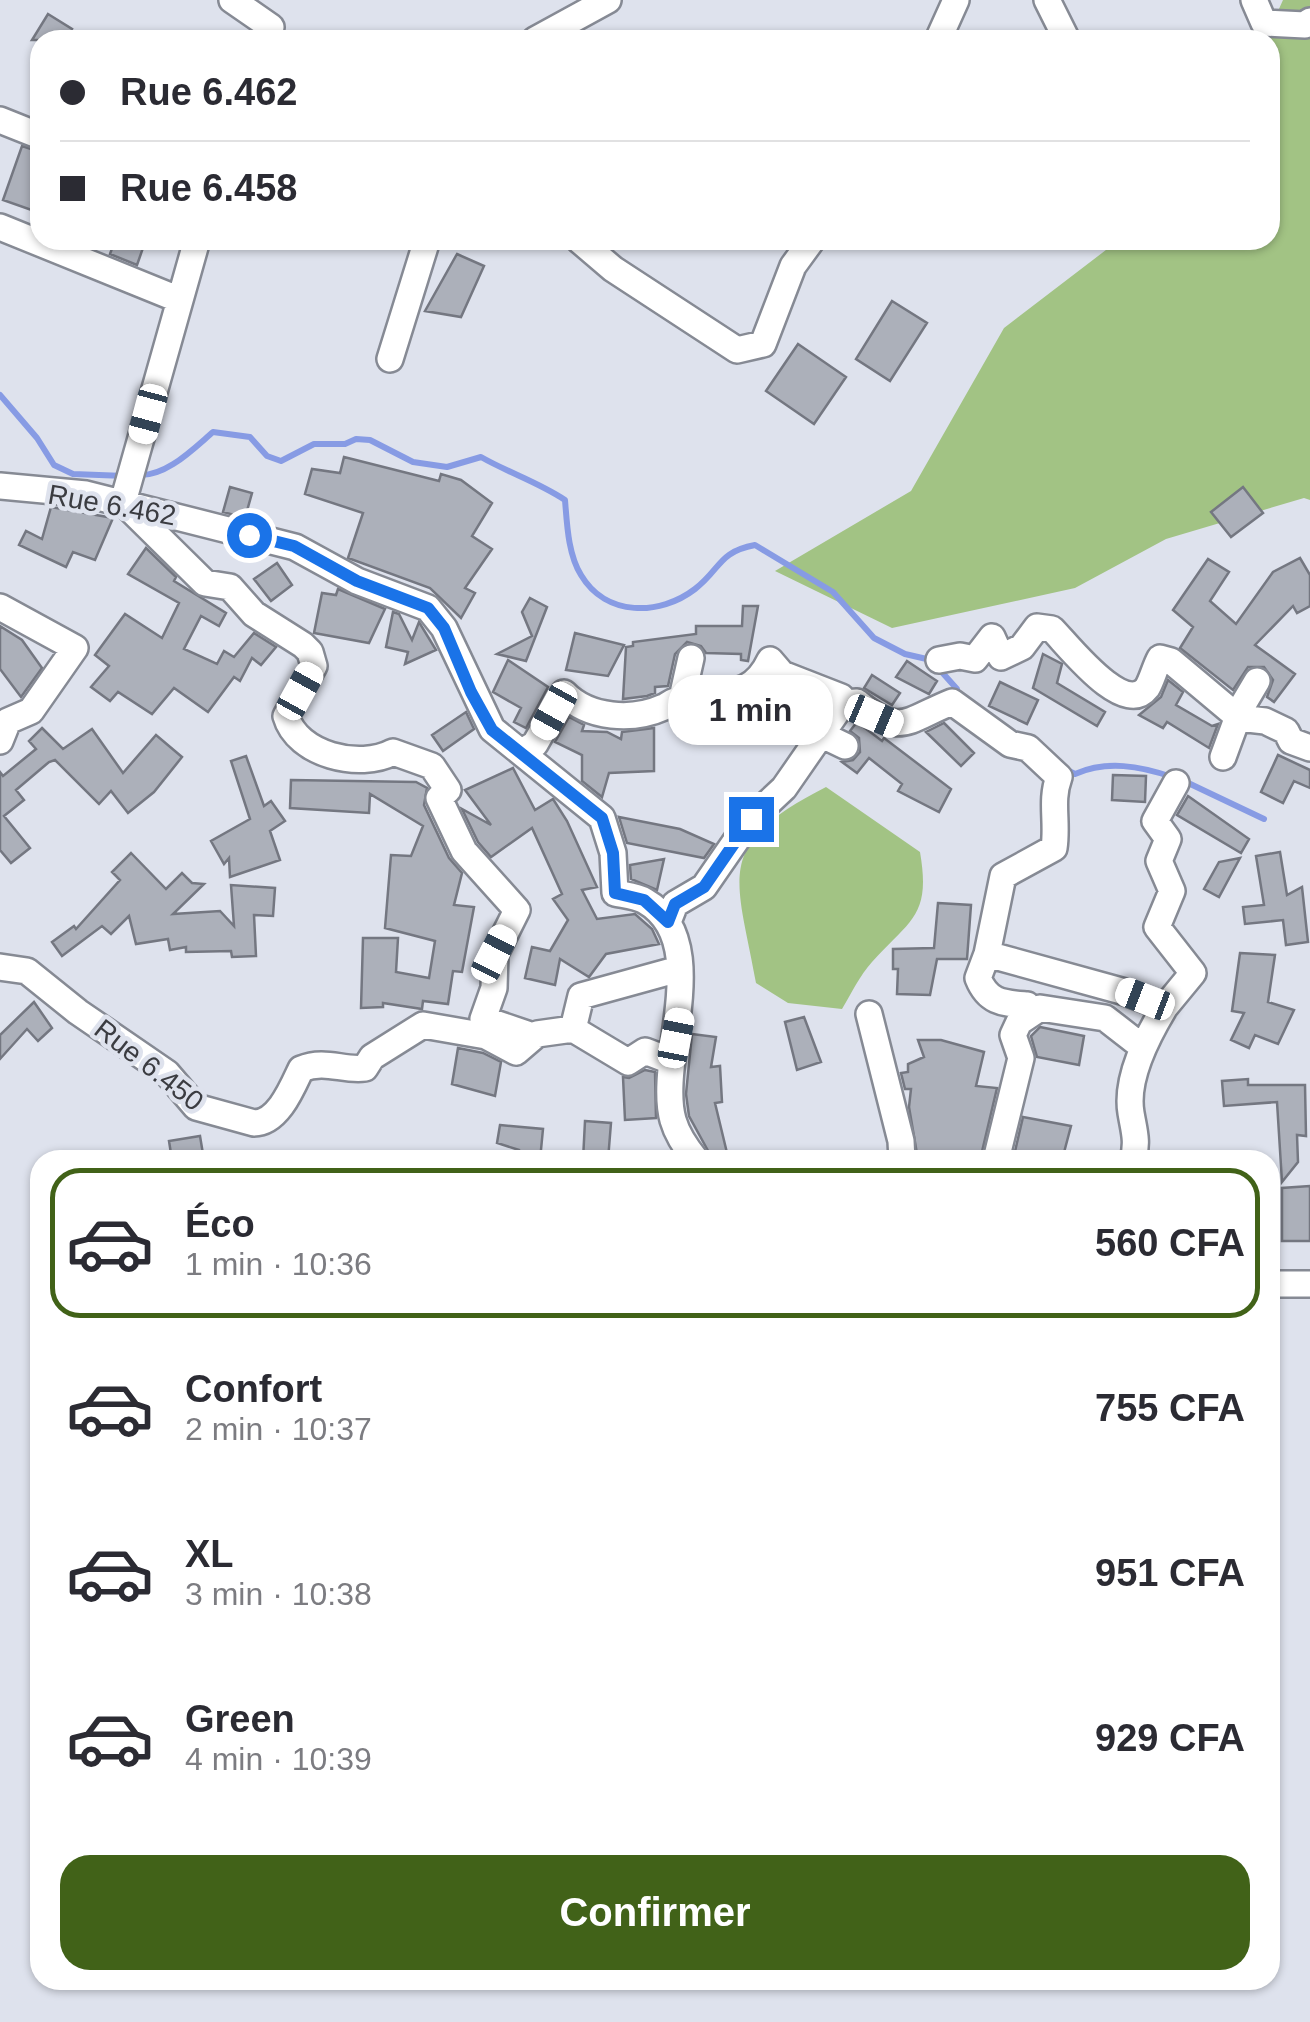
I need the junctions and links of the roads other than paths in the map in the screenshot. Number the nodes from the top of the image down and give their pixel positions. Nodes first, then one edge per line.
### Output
1 (232, 0) edge
2 (608, 0) edge
3 (956, 0) edge
4 (1254, 0) edge
5 (1310, 22) edge
6 (270, 30) edge
7 (553, 30) edge
8 (942, 30) edge
9 (0, 120) edge
10 (30, 132) edge
11 (0, 228) edge
12 (30, 240) edge
13 (55, 250) edge
14 (194, 250) edge
15 (424, 250) edge
16 (589, 250) edge
17 (805, 250) edge
18 (180, 300) junction
19 (390, 359) dead end
20 (0, 486) edge
21 (123, 502) junction
22 (0, 607) edge
23 (691, 658) dead end
24 (939, 660) dead end
25 (1257, 682) dead end
26 (682, 698) junction
27 (843, 703) junction
28 (1239, 718) junction
29 (820, 734) junction
30 (0, 741) edge
31 (845, 746) dead end
32 (1310, 748) edge
33 (522, 752) junction
34 (1224, 757) dead end
35 (1176, 783) dead end
36 (668, 922) junction
37 (987, 954) junction
38 (0, 967) edge
39 (679, 969) junction
40 (1165, 1007) junction
41 (869, 1014) dead end
42 (1022, 1020) junction
43 (574, 1030) junction
44 (533, 1036) junction
45 (1142, 1046) junction
46 (671, 1061) junction
47 (690, 1150) edge
48 (901, 1150) edge
49 (998, 1150) edge
50 (1136, 1150) edge
51 (1280, 1284) edge
52 (1310, 1284) edge

1 - 6 street
2 - 7 street
3 - 8 street
4 - 5 street
9 - 10 street
11 - 12 street
13 - 18 street
14 - 18 street
15 - 19 street
16 - 17 street
18 - 21 street
20 - 21 street, Rue 6.462
21 - 33 street, Rue 6.462
21 - 44 street
22 - 30 street
23 - 26 street
24 - 28 street
25 - 28 street
26 - 27 street
26 - 33 street
27 - 29 street
27 - 37 street
28 - 32 street
28 - 34 street
29 - 31 street
29 - 36 street
33 - 36 street, Rue 6.462
35 - 40 street
36 - 39 street
37 - 40 street
37 - 42 street
38 - 44 street, Rue 6.450
39 - 43 street
39 - 46 street
40 - 45 street
41 - 48 street
42 - 45 street
42 - 49 street
43 - 44 street, Rue 6.450
43 - 46 street
45 - 50 street
46 - 47 street
51 - 52 street

